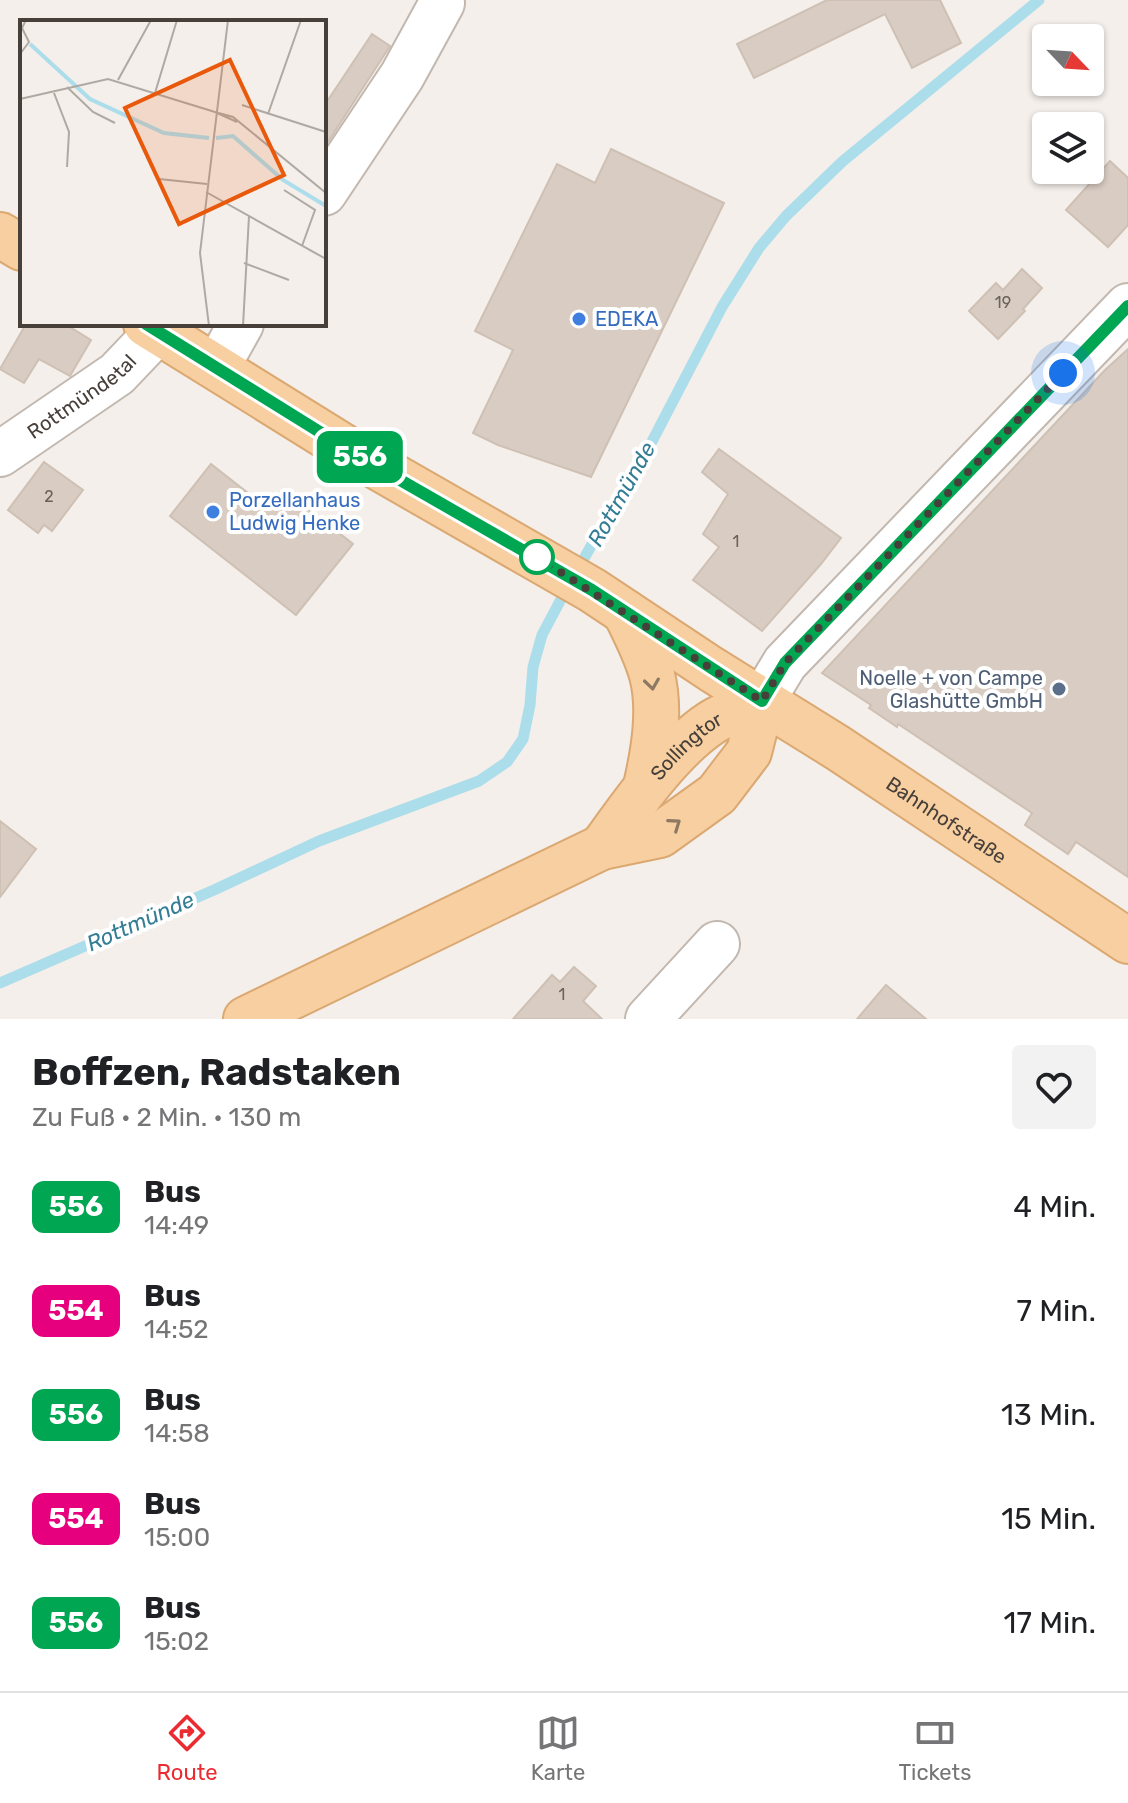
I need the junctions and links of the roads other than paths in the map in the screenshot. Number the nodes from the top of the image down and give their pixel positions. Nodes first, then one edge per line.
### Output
1 (442, 3) dead end
2 (326, 190) edge
3 (0, 235) edge
4 (20, 247) edge
5 (1128, 306) edge
6 (240, 326) edge
7 (152, 328) edge
8 (217, 367) junction
9 (0, 454) edge
10 (609, 601) junction
11 (762, 701) junction
12 (646, 786) junction
13 (602, 847) junction
14 (1128, 941) edge
15 (717, 944) dead end
16 (246, 1019) edge
17 (648, 1019) edge

1 - 2 street
3 - 4 main road
5 - 11 street
6 - 8 street
7 - 8 main road, Bahnhofstraße
7 - 9 street, Rottmündetal
8 - 10 main road, Bahnhofstraße
10 - 11 main road, Bahnhofstraße
10 -> 12 main road
11 - 12 main road, Sollingtor
13 -> 11 main road, Sollingtor
11 - 14 main road, Bahnhofstraße
12 - 13 main road, Sollingtor
13 - 16 main road, Sollingtor
15 - 17 street

